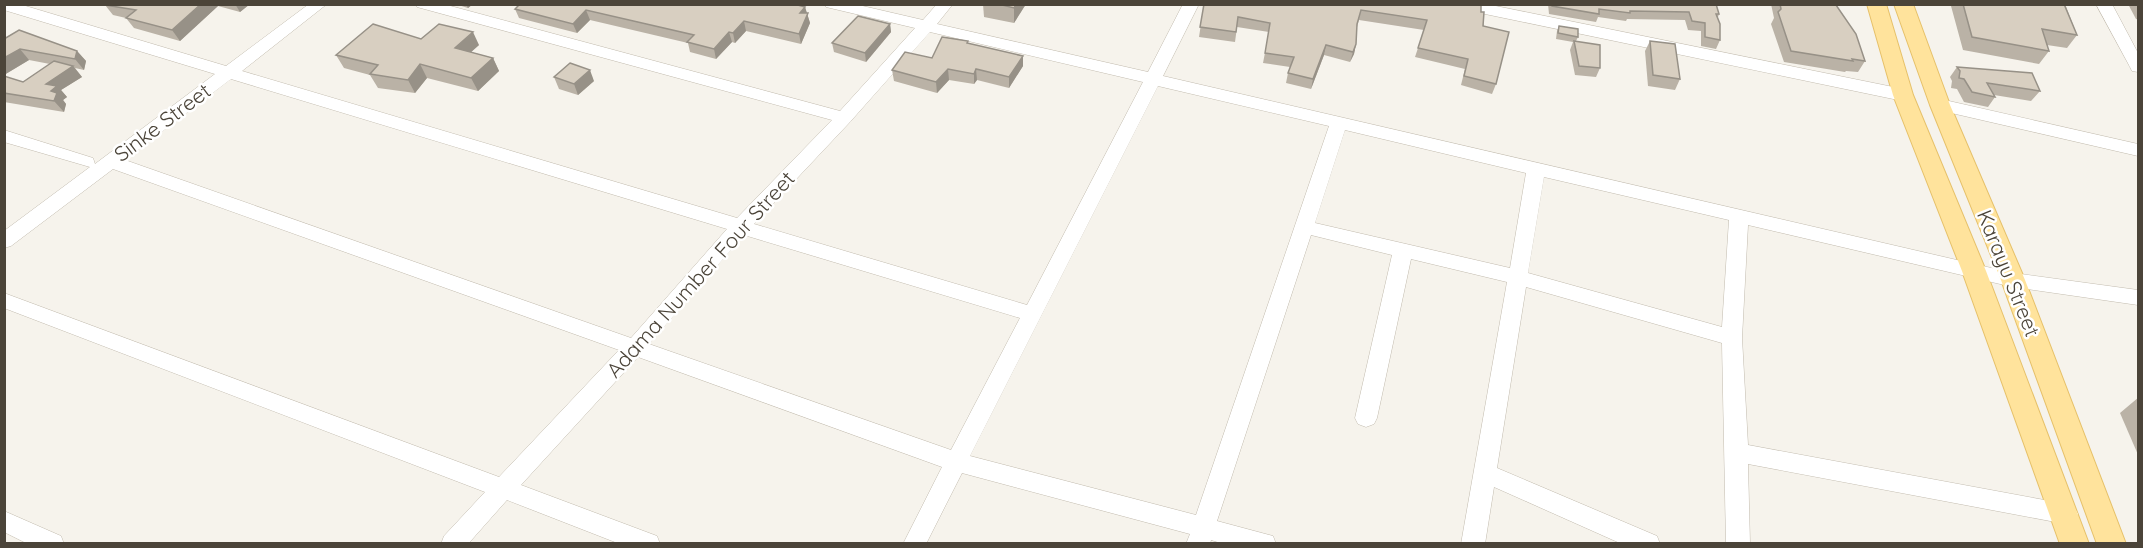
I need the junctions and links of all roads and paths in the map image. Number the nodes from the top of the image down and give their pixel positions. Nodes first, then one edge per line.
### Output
1 (300, 4) edge
2 (320, 4) edge
3 (423, 4) edge
4 (832, 4) edge
5 (946, 4) edge
6 (1191, 4) edge
7 (1876, 4) edge
8 (1903, 4) edge
9 (2104, 4) edge
10 (4, 5) edge
11 (1467, 5) edge
12 (926, 26) junction
13 (2139, 67) edge
14 (221, 71) junction
15 (1153, 80) junction
16 (1903, 96) junction
17 (1940, 105) junction
18 (844, 118) junction
19 (1339, 123) junction
20 (4, 136) edge
21 (2139, 150) edge
22 (110, 161) junction
23 (87, 162) junction
24 (1536, 169) junction
25 (1739, 216) junction
26 (4, 224) edge
27 (740, 226) junction
28 (1304, 227) junction
29 (4, 241) edge
30 (1403, 250) junction
31 (1974, 271) junction
32 (1518, 277) junction
33 (2013, 280) junction
34 (2139, 298) edge
35 (4, 300) edge
36 (1032, 314) junction
37 (1732, 338) junction
38 (634, 348) junction
39 (1366, 418) dead end
40 (1737, 452) junction
41 (956, 462) junction
42 (1485, 473) junction
43 (503, 488) junction
44 (2066, 514) junction
45 (4, 521) edge
46 (1201, 534) edge
47 (53, 543) edge
48 (452, 543) edge
49 (649, 543) edge
50 (914, 543) edge
51 (1265, 543) edge
52 (1473, 543) edge
53 (1649, 543) edge
54 (1737, 543) edge
55 (2076, 543) edge
56 (2112, 543) edge

1 - 14 street, Sinke Street
2 - 14 street, Sinke Street
3 - 18 street
4 - 12 street
5 - 12 street, Adama Number Four Street
6 - 15 street
7 - 16 main road, Karayu Street
8 - 17 main road, Karayu Street
9 - 13 street
10 - 14 street
11 - 16 street
12 - 15 street
12 - 18 street, Adama Number Four Street
14 - 22 street, Sinke Street
14 - 23 street, Sinke Street
14 - 27 street
15 - 19 street
15 - 36 street
16 - 31 main road, Karayu Street
17 - 21 street
17 - 33 main road, Karayu Street
18 - 27 street, Adama Number Four Street
19 - 24 street
19 - 28 street
20 - 23 street
22 - 29 street, Sinke Street
22 - 38 street
23 - 26 street, Sinke Street
24 - 25 street
24 - 32 street
25 - 31 street
25 - 37 street
27 - 36 street
27 - 38 street, Adama Number Four Street
28 - 30 street
28 - 46 street
30 - 32 street
30 - 39 street
31 - 33 street
31 - 44 main road, Karayu Street
32 - 37 street
32 - 42 street
33 - 34 street
33 - 56 main road, Karayu Street
35 - 43 street
36 - 41 street
37 - 40 street
38 - 41 street
38 - 43 street, Adama Number Four Street
40 - 44 street
40 - 54 street
41 - 46 street
41 - 50 street
42 - 52 street
42 - 53 street
43 - 48 street, Adama Number Four Street
43 - 49 street
44 - 55 main road, Karayu Street
45 - 47 street
46 - 51 street

